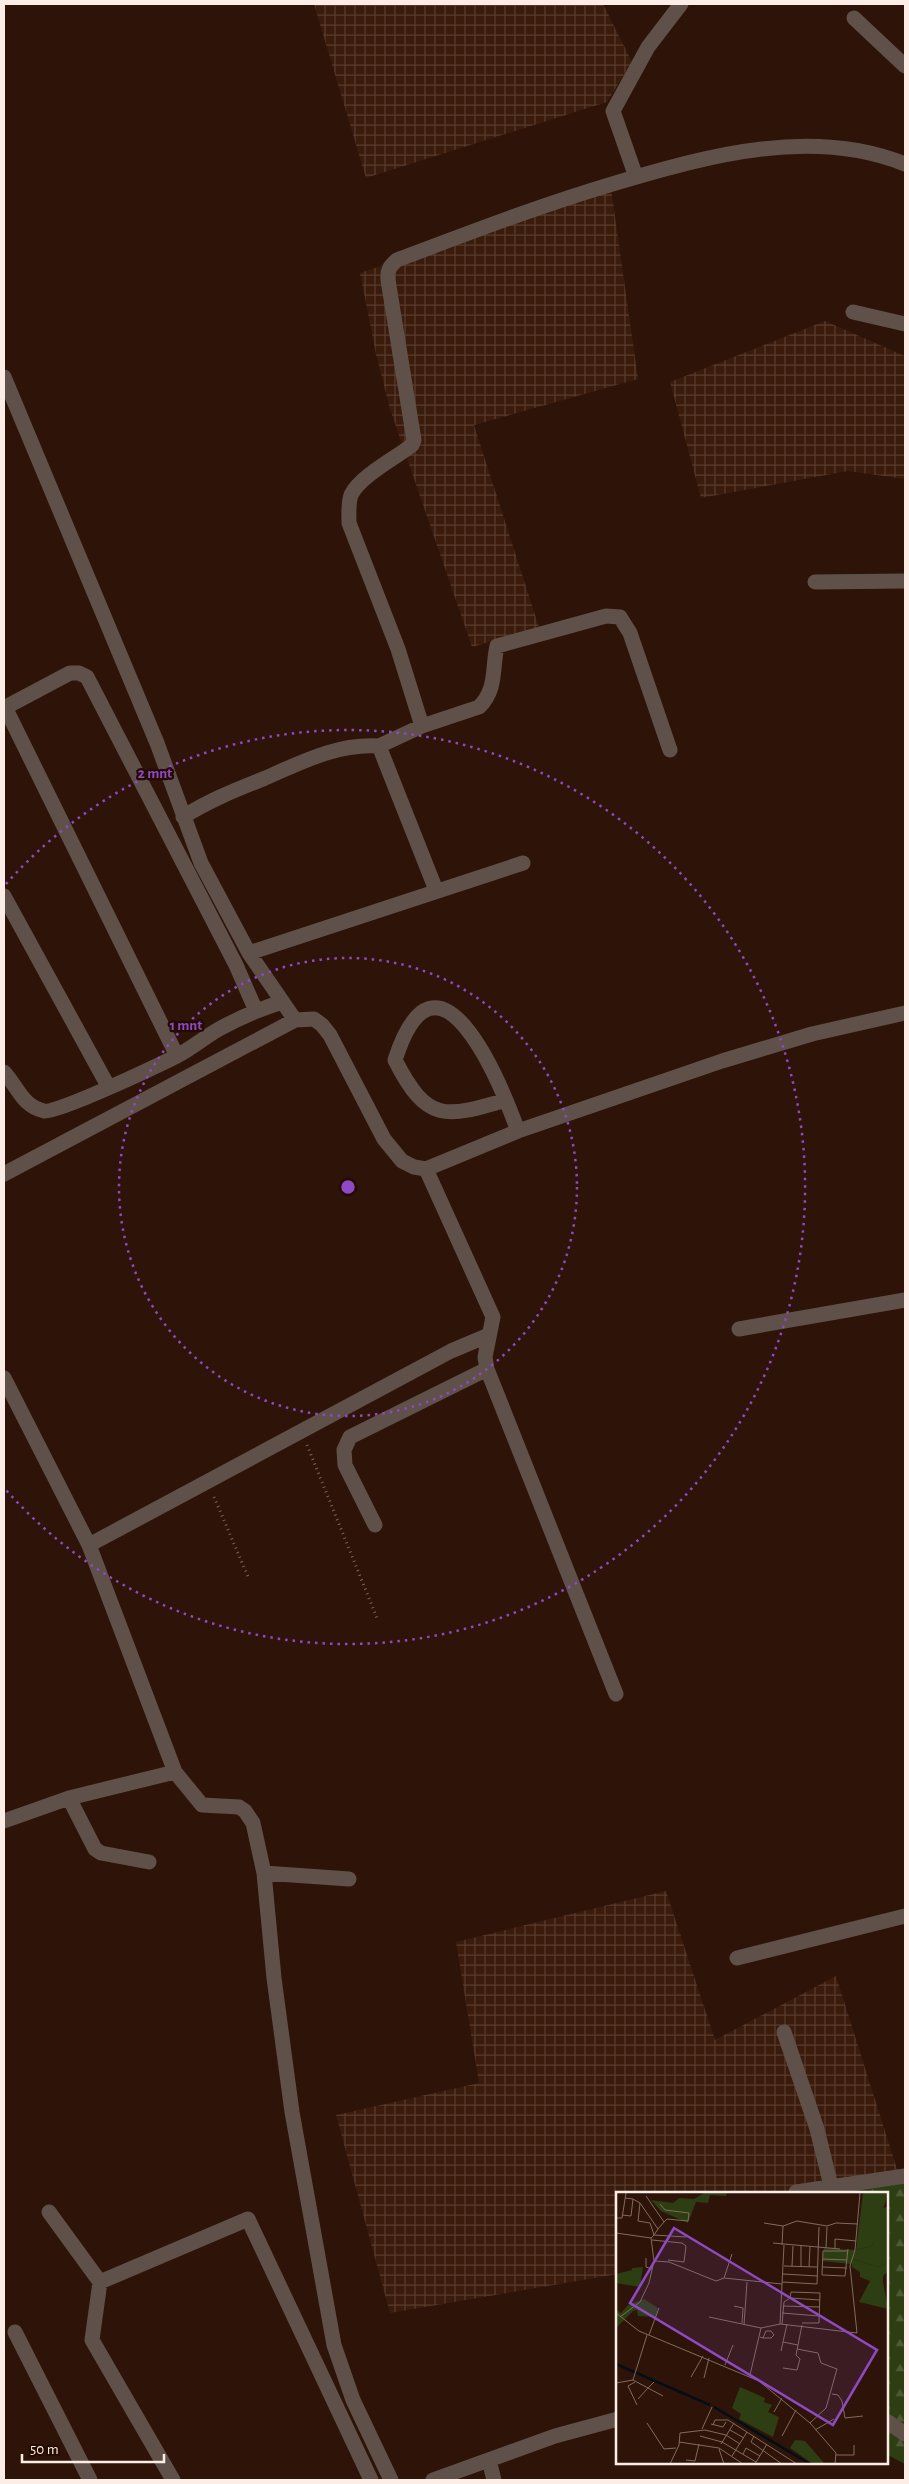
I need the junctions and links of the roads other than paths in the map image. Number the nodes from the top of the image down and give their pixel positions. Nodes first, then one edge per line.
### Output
1 (681, 4) edge
2 (854, 18) dead end
3 (905, 66) edge
4 (905, 164) edge
5 (636, 177) junction
6 (853, 312) dead end
7 (905, 324) edge
8 (4, 377) edge
9 (905, 581) edge
10 (815, 582) dead end
11 (4, 708) edge
12 (422, 726) junction
13 (379, 746) junction
14 (670, 750) dead end
15 (183, 817) junction
16 (523, 864) dead end
17 (436, 890) junction
18 (4, 896) edge
19 (249, 953) junction
20 (282, 1002) junction
21 (256, 1011) junction
22 (905, 1013) edge
23 (295, 1020) junction
24 (177, 1056) junction
25 (4, 1072) edge
26 (108, 1086) junction
27 (506, 1100) junction
28 (518, 1131) junction
29 (426, 1169) junction
30 (4, 1174) edge
31 (905, 1300) edge
32 (739, 1329) dead end
33 (488, 1335) junction
34 (487, 1369) junction
35 (4, 1378) edge
36 (375, 1524) dead end
37 (88, 1545) junction
38 (616, 1694) dead end
39 (175, 1772) junction
40 (68, 1798) junction
41 (4, 1821) edge
42 (149, 1862) dead end
43 (264, 1873) junction
44 (349, 1880) dead end
45 (905, 1916) edge
46 (738, 1958) dead end
47 (784, 2032) dead end
48 (905, 2176) edge
49 (831, 2186) junction
50 (796, 2192) edge
51 (49, 2212) dead end
52 (100, 2282) junction
53 (15, 2332) dead end
54 (616, 2421) edge
55 (889, 2423) edge
56 (905, 2434) edge
57 (489, 2460) junction
58 (90, 2480) edge
59 (173, 2480) edge
60 (372, 2480) edge
61 (392, 2480) edge
62 (433, 2480) edge
63 (494, 2480) edge

1 - 5 street
2 - 3 street
4 - 5 street
5 - 12 street
6 - 7 street
8 - 15 street
9 - 10 street
11 - 21 street
11 - 24 street
12 - 13 street
12 - 14 street
13 - 15 street
13 - 17 street
15 - 19 street
16 - 17 street
17 - 19 street
18 - 26 street
19 - 20 street
20 - 21 street
20 - 23 street
21 - 24 street
22 - 28 street
23 - 29 street
23 - 30 street
24 - 26 street
25 - 26 street
27 - 27 street
27 - 28 street
28 - 29 street
29 - 33 street
31 - 32 street
33 - 34 street
33 - 37 street
34 - 36 street
34 - 38 street
35 - 37 street
37 - 39 street
39 - 40 street
39 - 43 street
40 - 41 street
40 - 42 street
43 - 44 street
43 - 61 street
45 - 46 street
47 - 49 street
48 - 49 street
49 - 50 street
51 - 52 street
52 - 59 street
52 - 60 street
53 - 58 street
54 - 57 street
55 - 56 street
57 - 62 street
57 - 63 street

